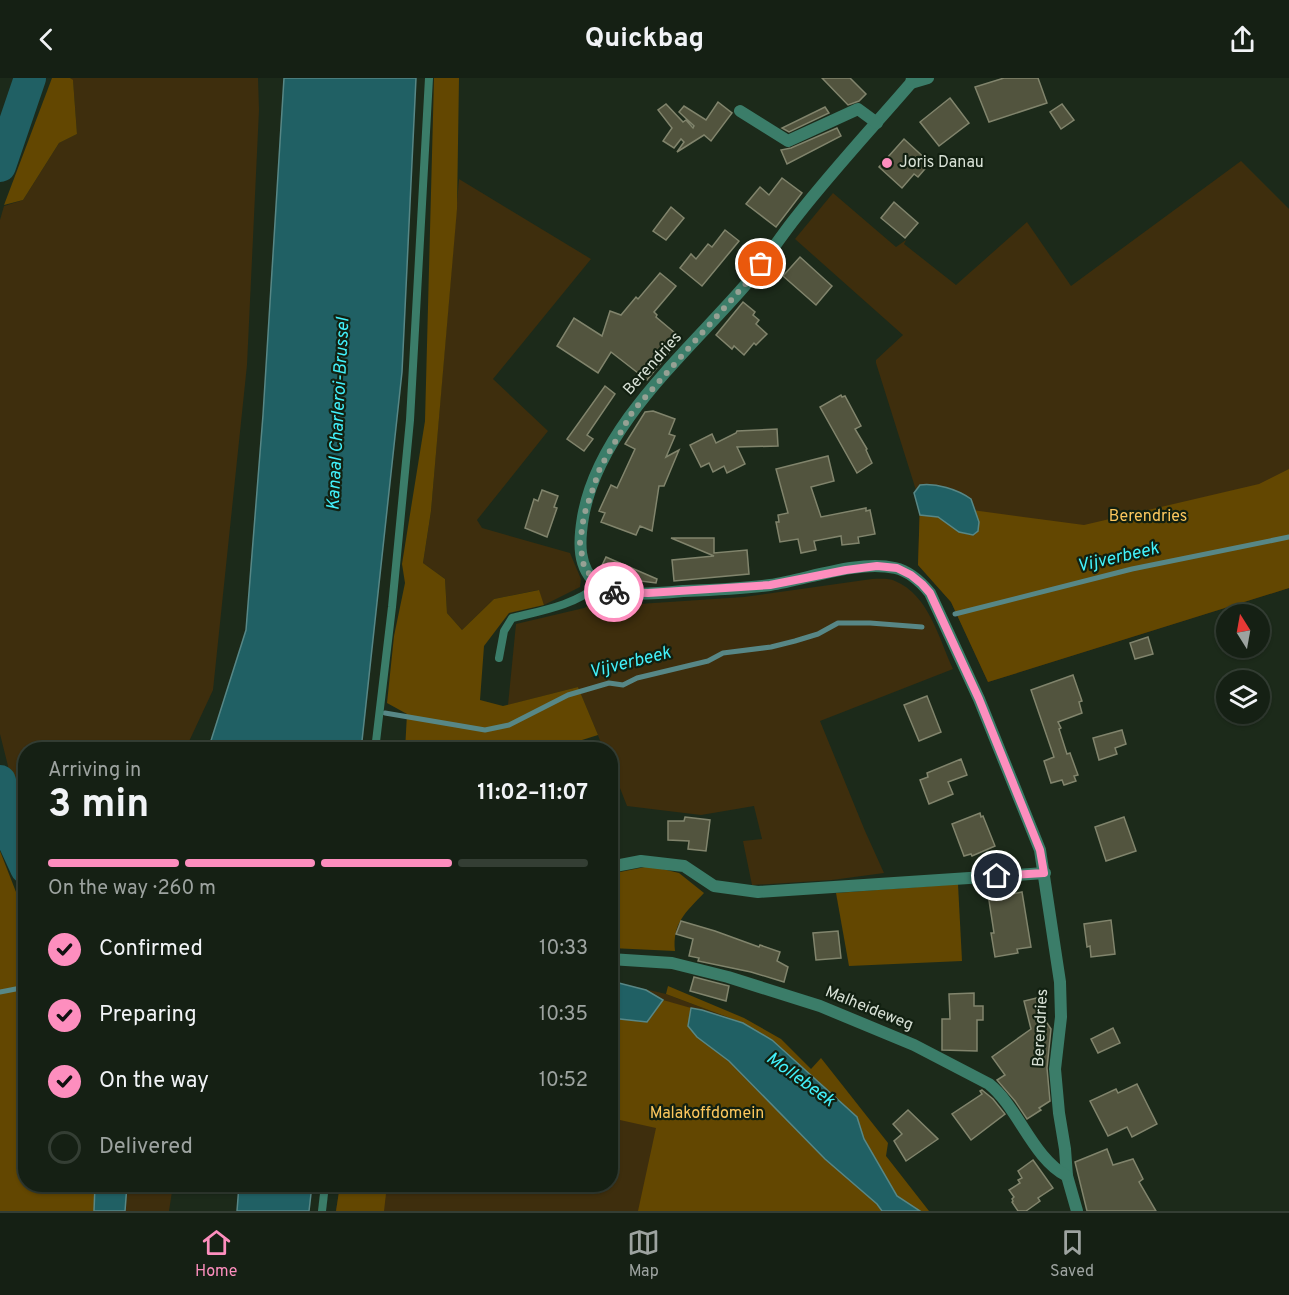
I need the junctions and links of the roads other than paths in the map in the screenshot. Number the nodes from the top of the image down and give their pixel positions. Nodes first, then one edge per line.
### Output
1 (429, 78) edge
2 (928, 78) edge
3 (912, 81) edge
4 (741, 111) dead end
5 (877, 123) junction
6 (598, 585) junction
7 (499, 658) dead end
8 (376, 742) edge
9 (618, 865) edge
10 (1044, 873) junction
11 (618, 960) edge
12 (1066, 1176) junction
13 (324, 1192) edge
14 (322, 1211) edge
15 (1077, 1211) edge

1 - 8 lane
2 - 3 street
3 - 5 street, Berendries
4 - 5 street
5 - 6 street, Berendries
6 - 7 lane
6 - 10 street, Berendries
9 - 10 street
10 - 12 street, Berendries
11 - 12 street, Malheideweg
12 - 15 street, Berendries
13 - 14 lane

